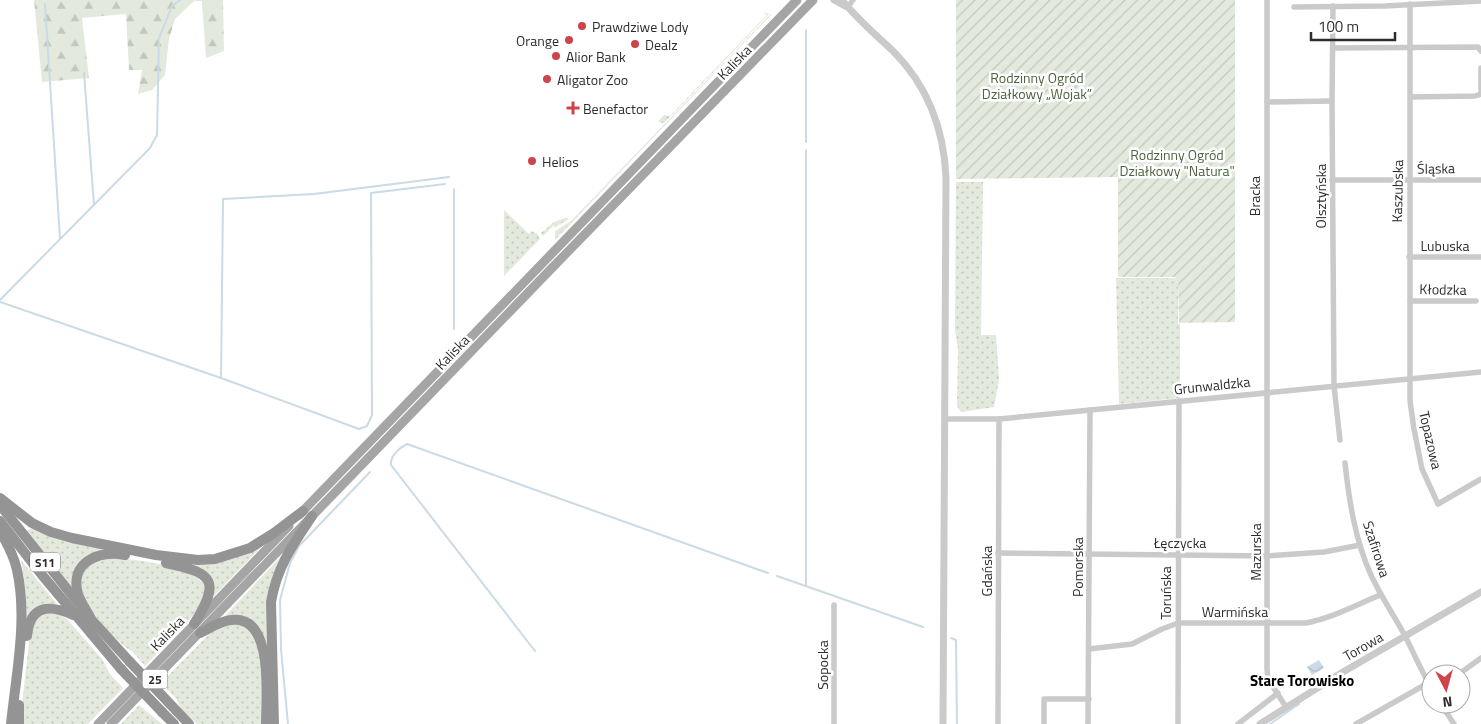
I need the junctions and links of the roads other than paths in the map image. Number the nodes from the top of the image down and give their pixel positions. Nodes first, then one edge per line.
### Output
1 (797, 0) edge
2 (813, 0) edge
3 (834, 0) edge
4 (842, 0) edge
5 (853, 0) edge
6 (1267, 0) edge
7 (1481, 1) edge
8 (1341, 3) edge
9 (1385, 3) edge
10 (1410, 4) junction
11 (1333, 6) junction
12 (848, 7) junction
13 (1294, 7) dead end
14 (1410, 47) junction
15 (1333, 48) junction
16 (1479, 49) edge
17 (1481, 68) edge
18 (1478, 95) edge
19 (1411, 97) junction
20 (1332, 101) junction
21 (1267, 102) junction
22 (1332, 180) junction
23 (1481, 180) edge
24 (1410, 181) junction
25 (1409, 257) junction
26 (1481, 257) edge
27 (1410, 300) junction
28 (1476, 302) dead end
29 (1481, 372) edge
30 (1410, 379) junction
31 (1334, 386) junction
32 (1267, 392) junction
33 (1179, 401) junction
34 (1090, 410) junction
35 (946, 419) junction
36 (999, 419) junction
37 (1340, 440) dead end
38 (1345, 463) dead end
39 (1481, 479) edge
40 (0, 498) edge
41 (0, 505) edge
42 (308, 514) junction
43 (0, 521) edge
44 (0, 531) edge
45 (1360, 545) junction
46 (998, 553) junction
47 (1178, 554) junction
48 (1090, 555) junction
49 (1268, 556) junction
50 (1481, 592) edge
51 (1380, 594) junction
52 (834, 605) dead end
53 (77, 618) junction
54 (92, 619) junction
55 (1268, 623) junction
56 (1178, 624) junction
57 (197, 629) junction
58 (1405, 636) junction
59 (1089, 649) junction
60 (1421, 667) edge
61 (1421, 690) edge
62 (1278, 693) junction
63 (1089, 699) junction
64 (1286, 707) junction
65 (11, 724) edge
66 (19, 724) edge
67 (98, 724) edge
68 (111, 724) edge
69 (174, 724) edge
70 (189, 724) edge
71 (266, 724) edge
72 (274, 724) edge
73 (834, 724) edge
74 (943, 724) edge
75 (998, 724) edge
76 (1044, 724) edge
77 (1088, 724) edge
78 (1178, 724) edge
79 (1238, 724) edge
80 (1260, 724) edge
81 (1356, 724) edge

1 - 42 main road, Kaliska
2 - 42 main road, Kaliska
3 - 12 street
4 - 12 street
5 - 12 street
6 - 21 street, Bracka
7 - 10 street
8 - 9 street
8 - 11 street
9 - 10 street
10 - 14 street, Kaszubska
11 - 13 street
11 - 15 street, Olsztyńska
12 - 35 street
14 - 15 street
14 - 16 street
14 - 19 street, Kaszubska
15 - 20 street, Olsztyńska
17 - 18 street
18 - 19 street
19 - 24 street, Kaszubska
20 - 21 street
20 - 22 street, Olsztyńska
21 - 32 street, Bracka
22 - 24 street, Śląska
22 - 31 street, Olsztyńska
23 - 24 street, Śląska
24 - 25 street, Kaszubska
25 - 26 street, Lubuska
25 - 27 street, Kaszubska
27 - 28 street, Kłodzka
27 - 30 street, Kaszubska
29 - 30 street, Grunwaldzka
30 - 31 street, Grunwaldzka
30 - 39 street, Topazowa
31 - 32 street, Grunwaldzka
31 - 37 street
32 - 33 street, Grunwaldzka
32 - 49 street, Mazurska
33 - 34 street, Grunwaldzka
33 - 47 street, Toruńska
34 - 36 street, Grunwaldzka
34 - 48 street, Pomorska
35 - 36 street, Grunwaldzka
35 - 74 street
36 - 46 street, Gdańska
38 - 45 street, Szafirowa
40 - 42 highway
41 - 54 highway, S11
42 - 57 main road, Kaliska
42 - 72 highway
43 - 53 highway, S11
44 - 65 highway
45 - 49 street, Łęczycka
45 - 51 street, Szafirowa
46 - 48 street, Łęczycka
46 - 75 street, Gdańska
47 - 48 street, Łęczycka
47 - 49 street, Łęczycka
47 - 56 street, Toruńska
48 - 59 street, Pomorska
49 - 55 street, Mazurska
50 - 58 street, Torowa
51 - 55 street, Warmińska
51 - 58 street, Szafirowa
52 - 73 street, Sopocka
53 - 66 highway
53 - 69 highway, S11, bridge
54 - 57 highway
54 - 70 highway, S11, bridge
55 - 56 street, Warmińska
55 - 62 street, Mazurska
56 - 59 street, Warmińska
56 - 78 street, Toruńska
57 - 67 main road, Kaliska
57 - 68 main road, Kaliska / 25
57 - 71 highway
58 - 60 street, Szafirowa
58 - 64 street, Torowa
59 - 63 street, Pomorska
61 - 81 street
62 - 64 street, Mazurska
62 - 79 street
63 - 76 street
63 - 77 street, Pomorska
64 - 80 street, Torowa

